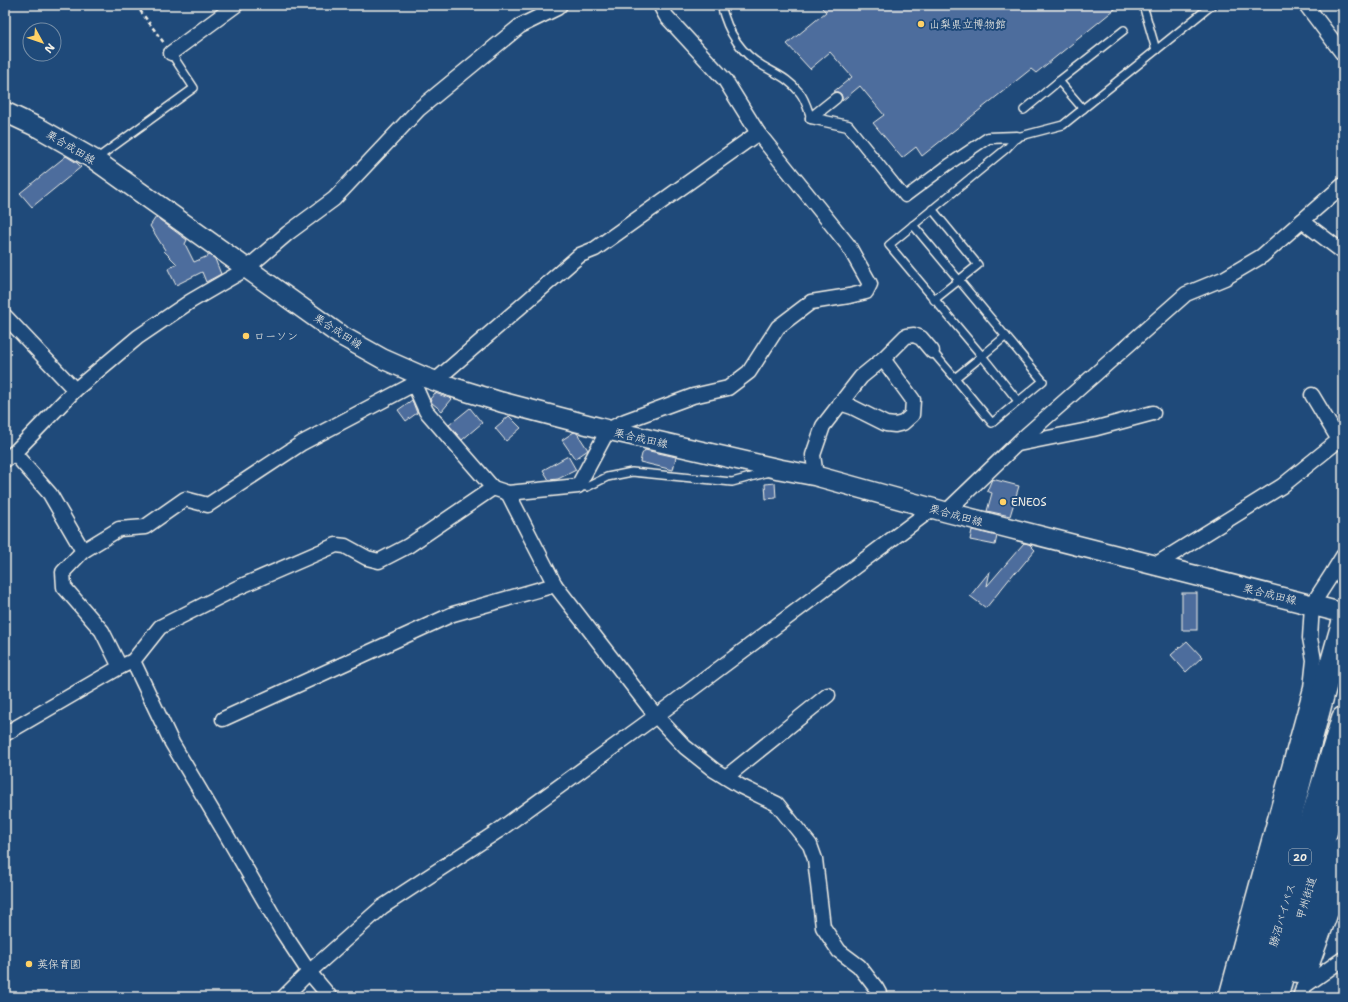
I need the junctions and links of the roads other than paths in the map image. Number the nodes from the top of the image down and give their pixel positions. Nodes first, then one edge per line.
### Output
1 (236, 5) edge
2 (560, 5) edge
3 (660, 5) edge
4 (721, 5) edge
5 (1143, 5) edge
6 (1212, 5) edge
7 (1306, 5) edge
8 (1124, 30) dead end
9 (1156, 50) junction
10 (171, 53) joint
11 (1343, 54) edge
12 (1059, 81) junction
13 (836, 98) dead end
14 (1083, 109) junction
15 (1024, 110) dead end
16 (5, 112) edge
17 (811, 118) junction
18 (758, 133) junction
19 (1017, 137) junction
20 (95, 160) junction
21 (1343, 185) edge
22 (932, 209) junction
23 (1302, 221) junction
24 (913, 225) junction
25 (1343, 252) edge
26 (246, 269) junction
27 (959, 280) junction
28 (934, 300) junction
29 (5, 316) edge
30 (1006, 336) junction
31 (932, 351) joint
32 (982, 356) junction
33 (883, 359) junction
34 (955, 378) junction
35 (425, 381) junction
36 (75, 390) junction
37 (1312, 395) dead end
38 (1018, 401) junction
39 (840, 403) junction
40 (1154, 413) dead end
41 (608, 430) junction
42 (1341, 438) edge
43 (1018, 444) junction
44 (9, 456) edge
45 (779, 469) junction
46 (816, 476) junction
47 (578, 486) junction
48 (493, 488) junction
49 (508, 493) junction
50 (939, 510) junction
51 (83, 551) junction
52 (1343, 556) edge
53 (1155, 565) junction
54 (555, 585) junction
55 (1312, 605) junction
56 (1343, 613) edge
57 (1343, 623) edge
58 (133, 662) junction
59 (120, 668) junction
60 (828, 695) dead end
61 (656, 716) junction
62 (1343, 718) edge
63 (223, 719) dead end
64 (5, 734) edge
65 (1343, 776) edge
66 (726, 777) junction
67 (1343, 848) edge
68 (1343, 879) edge
69 (1343, 958) edge
70 (309, 972) junction
71 (1296, 994) edge
72 (284, 997) edge
73 (330, 997) edge
74 (881, 997) edge
75 (1226, 997) edge
76 (1242, 997) edge
77 (1257, 997) edge
78 (1276, 997) edge

1 - 10 street
2 - 26 street
3 - 18 street
4 - 17 lane
5 - 9 lane
6 - 9 lane
7 - 11 street
8 - 12 lane
9 - 14 lane
10 - 20 lane
12 - 14 lane
12 - 15 lane
13 - 17 street
14 - 19 lane
16 - 20 main road, 栗合成田線
17 - 19 street
18 - 35 street
18 - 41 street
19 - 22 lane
20 - 26 main road, 栗合成田線
21 - 23 street
22 - 24 lane
22 - 27 lane
23 - 25 street
23 - 43 street
24 - 27 lane
24 - 28 lane
26 - 35 main road, 栗合成田線
26 - 36 street
27 - 28 lane
27 - 30 lane
28 - 32 lane
29 - 36 street
30 - 32 lane
30 - 38 lane
31 - 33 street
31 - 34 lane
32 - 34 lane
32 - 38 lane
33 - 39 street
33 - 39 street
34 - 38 lane
35 - 41 main road, 栗合成田線
35 - 48 street
35 - 51 street
36 - 44 street
37 - 42 street
39 - 46 street
40 - 43 street
41 - 45 main road, 栗合成田線
41 - 47 street
42 - 53 street
43 - 50 street
44 - 51 street
45 - 46 main road, 栗合成田線
45 - 47 lane
46 - 50 main road, 栗合成田線
47 - 49 street
48 - 49 street
48 - 58 street
49 - 54 street
50 - 53 main road, 栗合成田線
50 - 61 street
51 - 59 street
52 - 55 street
53 - 55 main road, 栗合成田線
54 - 61 street
54 - 63 street
55 - 56 main road, 栗合成田線
55 - 75 street
57 - 76 highway
58 - 59 street
58 - 70 street
59 - 64 street
60 - 66 street
61 - 66 street
61 - 70 street
62 - 77 highway, 勝沼バイパス / 20
65 - 78 highway, 甲州街道 / 20
66 - 74 street
67 - 71 highway
68 - 71 street
69 - 71 street
70 - 72 street
70 - 73 street

